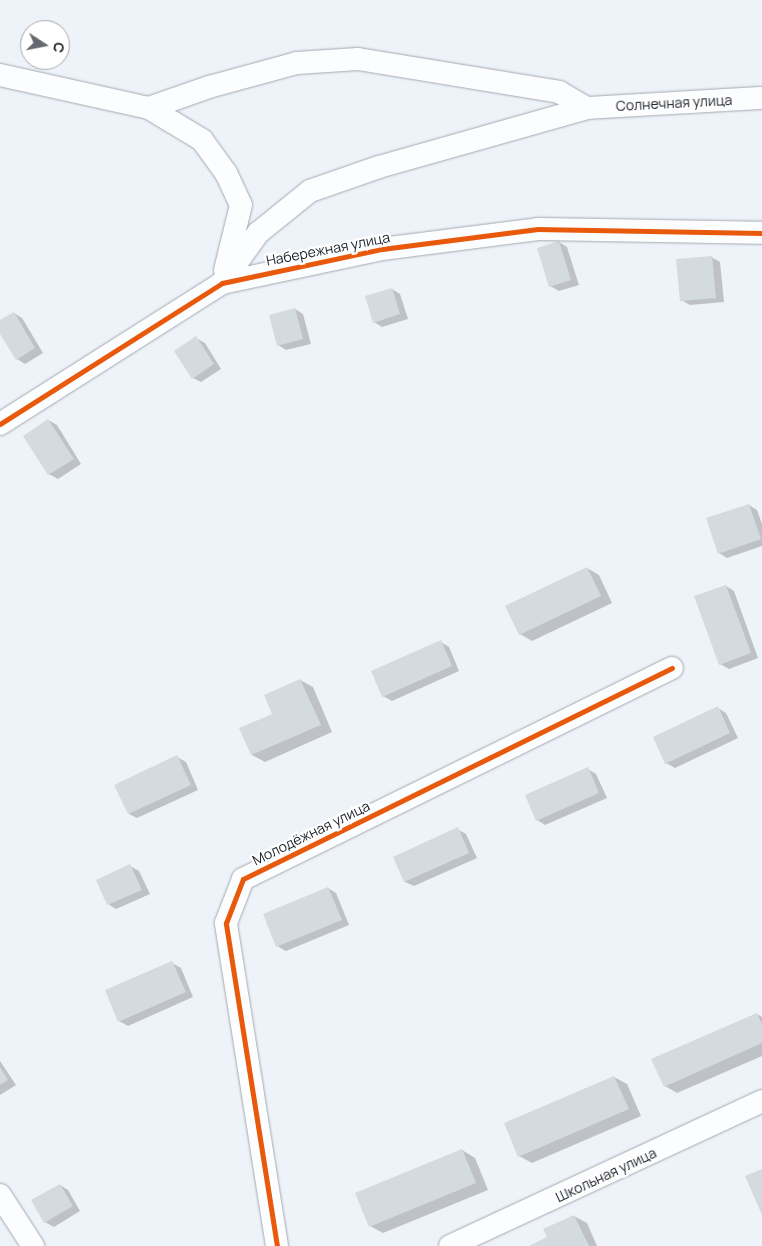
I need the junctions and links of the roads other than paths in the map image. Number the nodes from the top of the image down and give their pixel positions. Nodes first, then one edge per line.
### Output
1 (0, 75) edge
2 (762, 98) edge
3 (149, 108) junction
4 (587, 108) junction
5 (762, 233) edge
6 (222, 283) junction
7 (0, 424) edge
8 (672, 668) dead end
9 (762, 1101) edge
10 (0, 1195) edge
11 (33, 1246) edge
12 (277, 1246) edge
13 (450, 1246) edge

1 - 3 street
2 - 4 street, Солнечная улица
3 - 4 street
3 - 6 street
4 - 6 street, Солнечная улица
5 - 6 street, Набережная улица
6 - 7 street, Набережная улица
8 - 12 street, Молодёжная улица
9 - 13 street, Школьная улица
10 - 11 street

